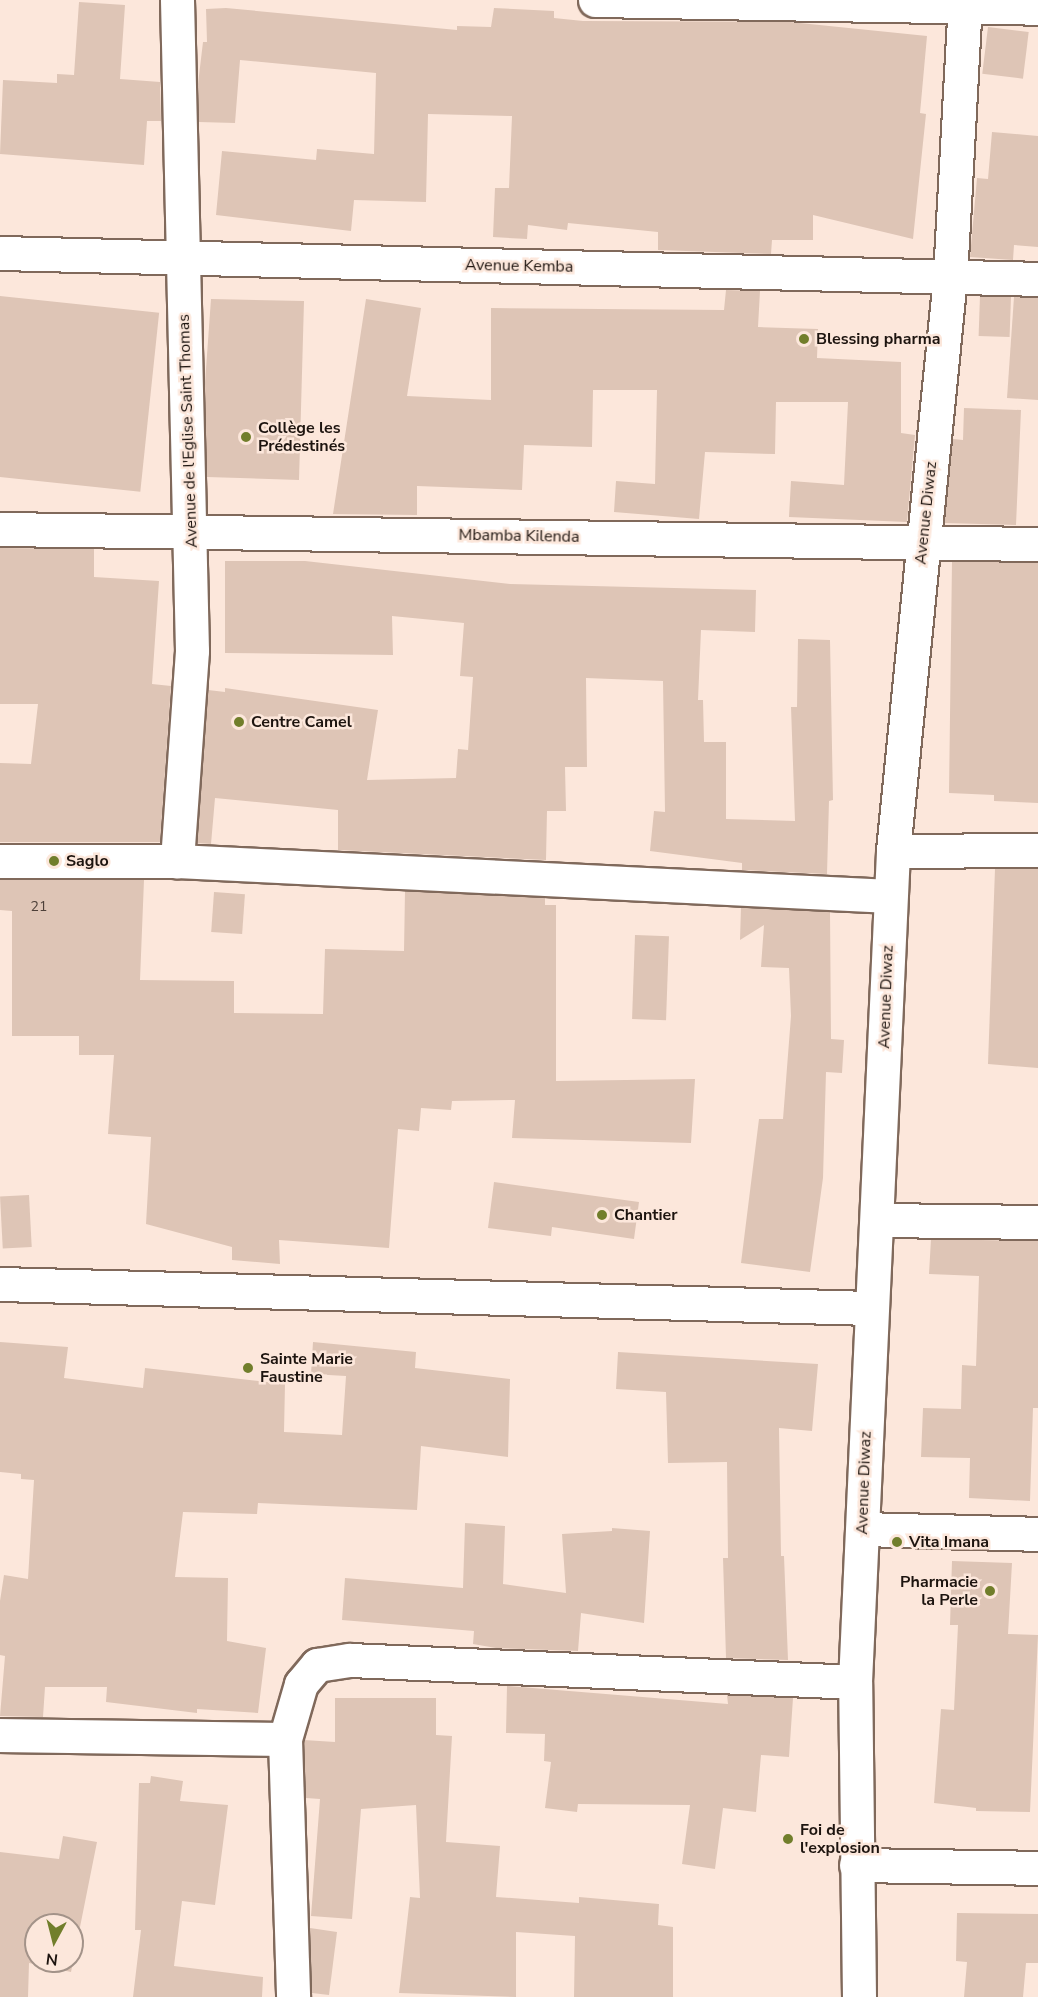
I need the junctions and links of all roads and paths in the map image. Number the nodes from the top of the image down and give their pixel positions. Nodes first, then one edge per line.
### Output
1 (177, 0) edge
2 (595, 0) edge
3 (965, 4) edge
4 (1038, 8) edge
5 (0, 253) edge
6 (183, 258) junction
7 (950, 277) junction
8 (1038, 279) edge
9 (0, 529) edge
10 (192, 532) junction
11 (922, 542) junction
12 (1038, 544) edge
13 (1038, 850) edge
14 (893, 852) junction
15 (0, 861) edge
16 (177, 861) junction
17 (890, 896) junction
18 (877, 1220) junction
19 (1038, 1222) edge
20 (0, 1284) edge
21 (870, 1308) junction
22 (863, 1529) junction
23 (1038, 1533) edge
24 (855, 1682) junction
25 (0, 1735) edge
26 (285, 1739) junction
27 (856, 1865) junction
28 (1038, 1868) edge
29 (293, 1997) edge
30 (859, 1997) edge

1 - 6 street, Avenue de l'Eglise Saint Thomas
2 - 3 street
3 - 4 street
3 - 7 street, Avenue Diwaz
5 - 6 street, Avenue Kemba
6 - 7 street, Avenue Kemba
6 - 10 street, Avenue de l'Eglise Saint Thomas
7 - 8 street, Avenue Kemba
7 - 11 street, Avenue Diwaz
9 - 10 street, Mbamba Kilenda
10 - 11 street, Mbamba Kilenda
10 - 16 street, Avenue de l'Eglise Saint Thomas
11 - 12 street, Mbamba Kilenda
11 - 14 street, Avenue Diwaz
13 - 14 street
14 - 17 street, Avenue Diwaz
15 - 16 street
16 - 17 street
17 - 18 street, Avenue Diwaz
18 - 19 street
18 - 21 street, Avenue Diwaz
20 - 21 street
21 - 22 street, Avenue Diwaz
22 - 23 street
22 - 24 street, Avenue Diwaz
24 - 26 street
24 - 27 street, Avenue Diwaz
25 - 26 street
26 - 29 street
27 - 28 street
27 - 30 street, Avenue Diwaz

